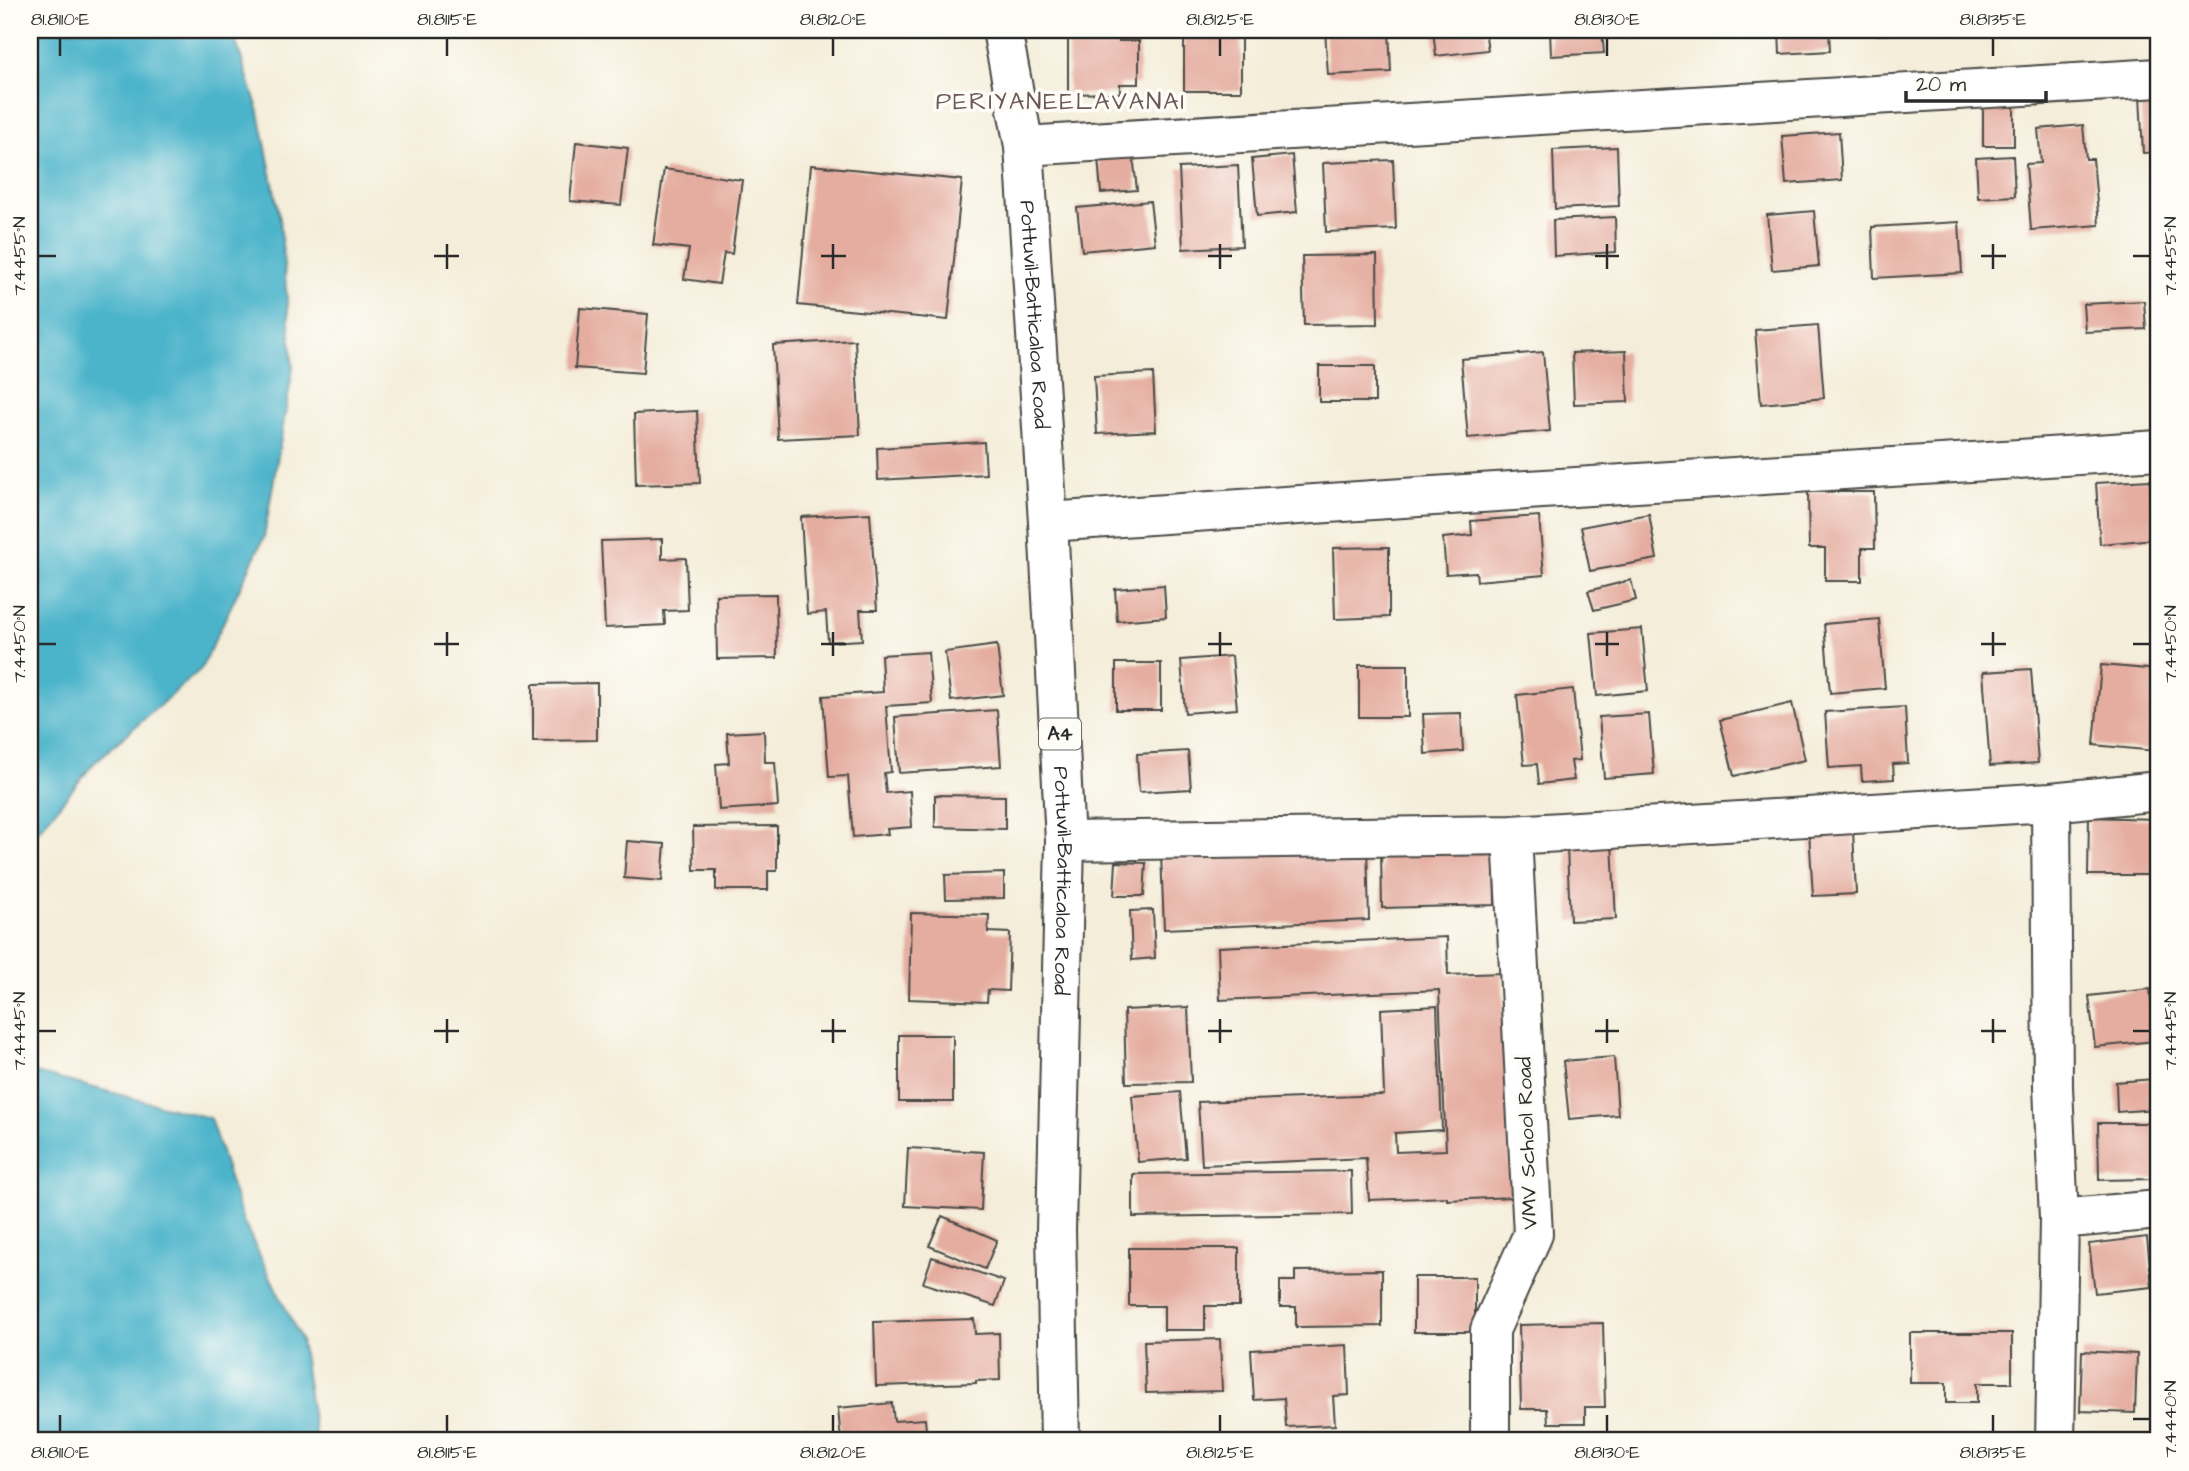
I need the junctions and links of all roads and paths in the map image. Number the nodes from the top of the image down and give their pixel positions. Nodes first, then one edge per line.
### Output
1 (1002, 30) edge
2 (2159, 78) edge
3 (1024, 146) junction
4 (2159, 450) edge
5 (1048, 522) junction
6 (2159, 791) edge
7 (2051, 802) junction
8 (1512, 835) junction
9 (1065, 841) junction
10 (2159, 1210) edge
11 (2059, 1219) junction
12 (1060, 1441) edge
13 (1490, 1441) edge
14 (2055, 1441) edge

1 - 3 main road, Pottuvil-Batticaloa Road / A4
2 - 3 main road
3 - 5 main road, Pottuvil-Batticaloa Road / A4
4 - 5 main road
5 - 9 main road, Pottuvil-Batticaloa Road / A4
6 - 7 main road
7 - 8 main road
7 - 11 main road
8 - 9 main road
8 - 13 main road, VMV School Road
9 - 12 main road, Pottuvil-Batticaloa Road / A4
10 - 11 main road
11 - 14 main road

